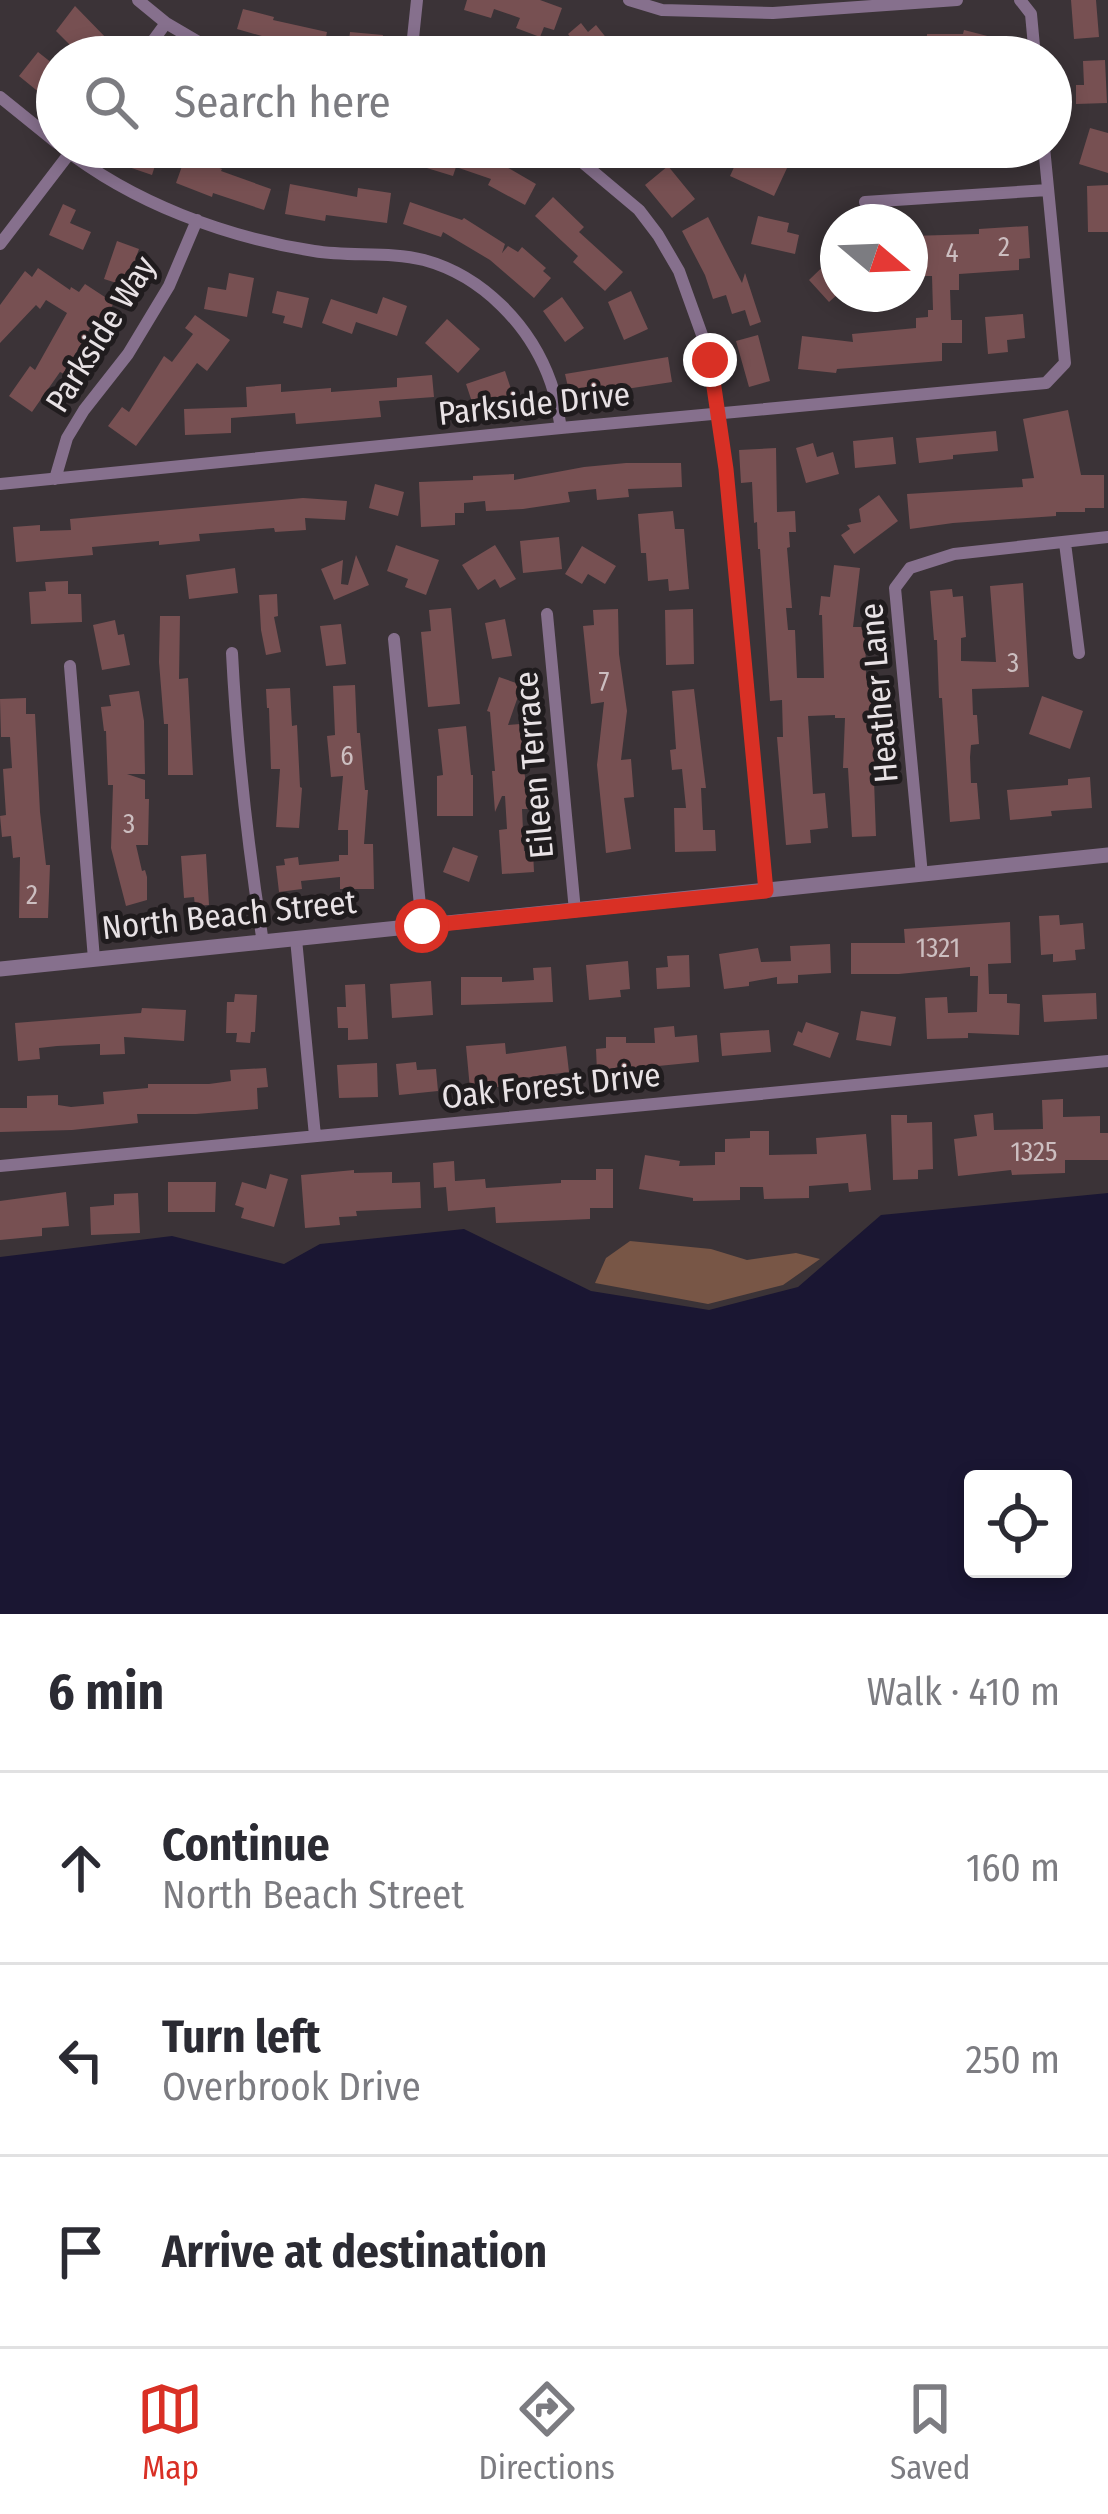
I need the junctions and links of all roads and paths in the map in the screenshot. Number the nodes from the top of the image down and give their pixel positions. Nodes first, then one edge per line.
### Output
1 (138, 0) edge
2 (417, 0) edge
3 (629, 0) edge
4 (957, 0) edge
5 (1020, 0) edge
6 (166, 22) junction
7 (156, 36) edge
8 (189, 36) edge
9 (413, 36) edge
10 (1034, 36) edge
11 (0, 97) edge
12 (36, 125) edge
13 (52, 168) edge
14 (95, 168) edge
15 (589, 168) edge
16 (1046, 168) edge
17 (1048, 190) junction
18 (866, 202) dead end
19 (197, 220) junction
20 (0, 244) edge
21 (718, 413) junction
22 (561, 428) junction
23 (55, 479) junction
24 (0, 484) edge
25 (1108, 537) edge
26 (1065, 543) junction
27 (547, 614) dead end
28 (394, 639) dead end
29 (232, 653) dead end
30 (1079, 653) dead end
31 (70, 666) dead end
32 (1108, 855) edge
33 (922, 875) junction
34 (766, 891) junction
35 (575, 911) junction
36 (422, 926) junction
37 (296, 939) junction
38 (262, 943) junction
39 (94, 958) junction
40 (0, 969) edge
41 (1108, 1060) edge
42 (315, 1136) junction
43 (0, 1166) edge

1 - 6 street
2 - 9 street
3 - 4 street
5 - 10 street
6 - 7 street
6 - 8 street
11 - 12 street
13 - 20 street
14 - 19 street
15 - 21 street
16 - 17 street
17 - 18 street
17 - 21 street, Parkside Drive
19 - 22 street
19 - 23 street, Parkside Way
21 - 22 street, Parkside Drive
21 - 34 street
22 - 23 street, Parkside Drive
23 - 24 street, Parkside Drive
25 - 26 street, Heather Lane
26 - 30 street
26 - 33 street, Heather Lane
27 - 35 street, Eileen Terrace
28 - 36 street
29 - 38 street
31 - 39 street
32 - 33 street, North Beach Street
33 - 34 street, North Beach Street
34 - 35 street, North Beach Street
35 - 36 street, North Beach Street
36 - 37 street, North Beach Street
37 - 38 street, North Beach Street
37 - 42 street
38 - 39 street, North Beach Street
39 - 40 street, North Beach Street
41 - 42 street, Oak Forest Drive
42 - 43 street, Oak Forest Drive

